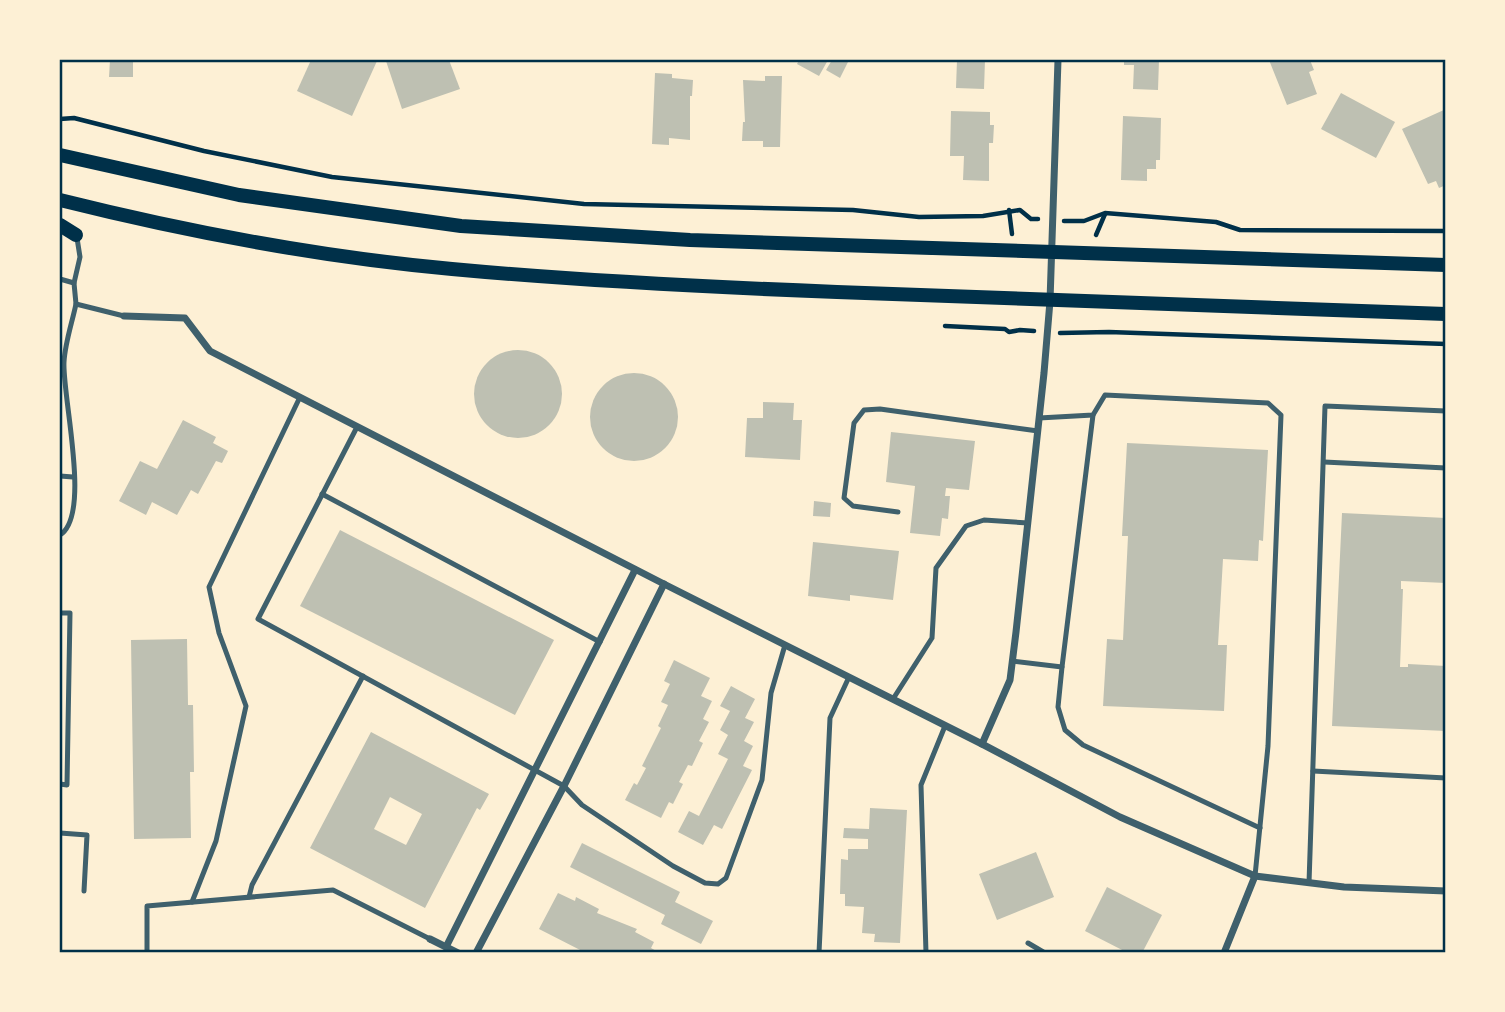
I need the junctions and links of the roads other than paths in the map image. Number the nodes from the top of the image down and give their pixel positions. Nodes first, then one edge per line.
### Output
1 (1058, 60) edge
2 (60, 155) edge
3 (60, 200) edge
4 (60, 225) edge
5 (76, 235) joint
6 (1052, 251) junction
7 (1446, 265) edge
8 (60, 279) edge
9 (74, 283) junction
10 (1050, 301) junction
11 (76, 304) junction
12 (1446, 314) edge
13 (124, 316) joint
14 (300, 397) junction
15 (69, 404) junction
16 (60, 406) edge
17 (1446, 411) edge
18 (1093, 415) junction
19 (1039, 418) junction
20 (357, 427) junction
21 (1038, 431) junction
22 (1324, 463) junction
23 (1446, 468) edge
24 (60, 476) edge
25 (73, 477) junction
26 (323, 494) junction
27 (898, 512) dead end
28 (1028, 523) junction
29 (60, 535) edge
30 (635, 570) junction
31 (664, 584) junction
32 (60, 613) edge
33 (600, 642) junction
34 (785, 645) junction
35 (1012, 661) junction
36 (1062, 667) junction
37 (363, 676) junction
38 (849, 677) junction
39 (893, 699) junction
40 (945, 726) junction
41 (982, 744) junction
42 (535, 770) junction
43 (1313, 771) junction
44 (1446, 778) edge
45 (60, 784) edge
46 (564, 786) junction
47 (1260, 828) junction
48 (60, 833) edge
49 (1255, 876) junction
50 (1310, 883) junction
51 (84, 891) dead end
52 (1446, 891) edge
53 (249, 897) junction
54 (192, 902) junction
55 (430, 939) joint
56 (1028, 943) dead end
57 (446, 947) junction
58 (147, 953) edge
59 (458, 953) edge
60 (476, 953) edge
61 (820, 953) edge
62 (926, 953) edge
63 (1045, 953) edge
64 (1224, 953) edge

1 - 6 street
2 - 6 main road
3 - 10 main road
4 - 5 main road
5 - 9 lane
6 - 7 main road
6 - 10 street
8 - 9 lane
9 - 11 lane
10 - 12 main road
10 - 19 street
11 - 13 lane
11 - 15 lane
13 - 14 street
14 - 20 street
14 - 54 lane
15 - 16 lane
15 - 25 lane
17 - 22 lane
18 - 19 lane
18 - 36 lane
18 - 47 lane
19 - 21 street
20 - 26 lane
20 - 30 street
21 - 27 lane
21 - 28 street
22 - 23 lane
22 - 43 lane
24 - 25 lane
25 - 29 lane
26 - 33 lane
26 - 37 lane
28 - 35 street
28 - 39 lane
30 - 31 street
30 - 33 street
31 - 34 street
31 - 46 street
32 - 45 lane
33 - 42 street
34 - 38 street
34 - 46 lane
35 - 36 lane
35 - 41 street
36 - 47 lane
37 - 42 lane
37 - 53 lane
38 - 39 street
38 - 61 lane
39 - 40 street
40 - 41 street
40 - 62 lane
41 - 49 street
42 - 46 lane
42 - 57 street
43 - 44 lane
43 - 50 lane
46 - 60 street
47 - 49 lane
48 - 51 lane
49 - 50 street
49 - 64 street
50 - 52 street
53 - 54 lane
53 - 55 lane
54 - 58 lane
55 - 57 street
56 - 63 lane
57 - 59 street

